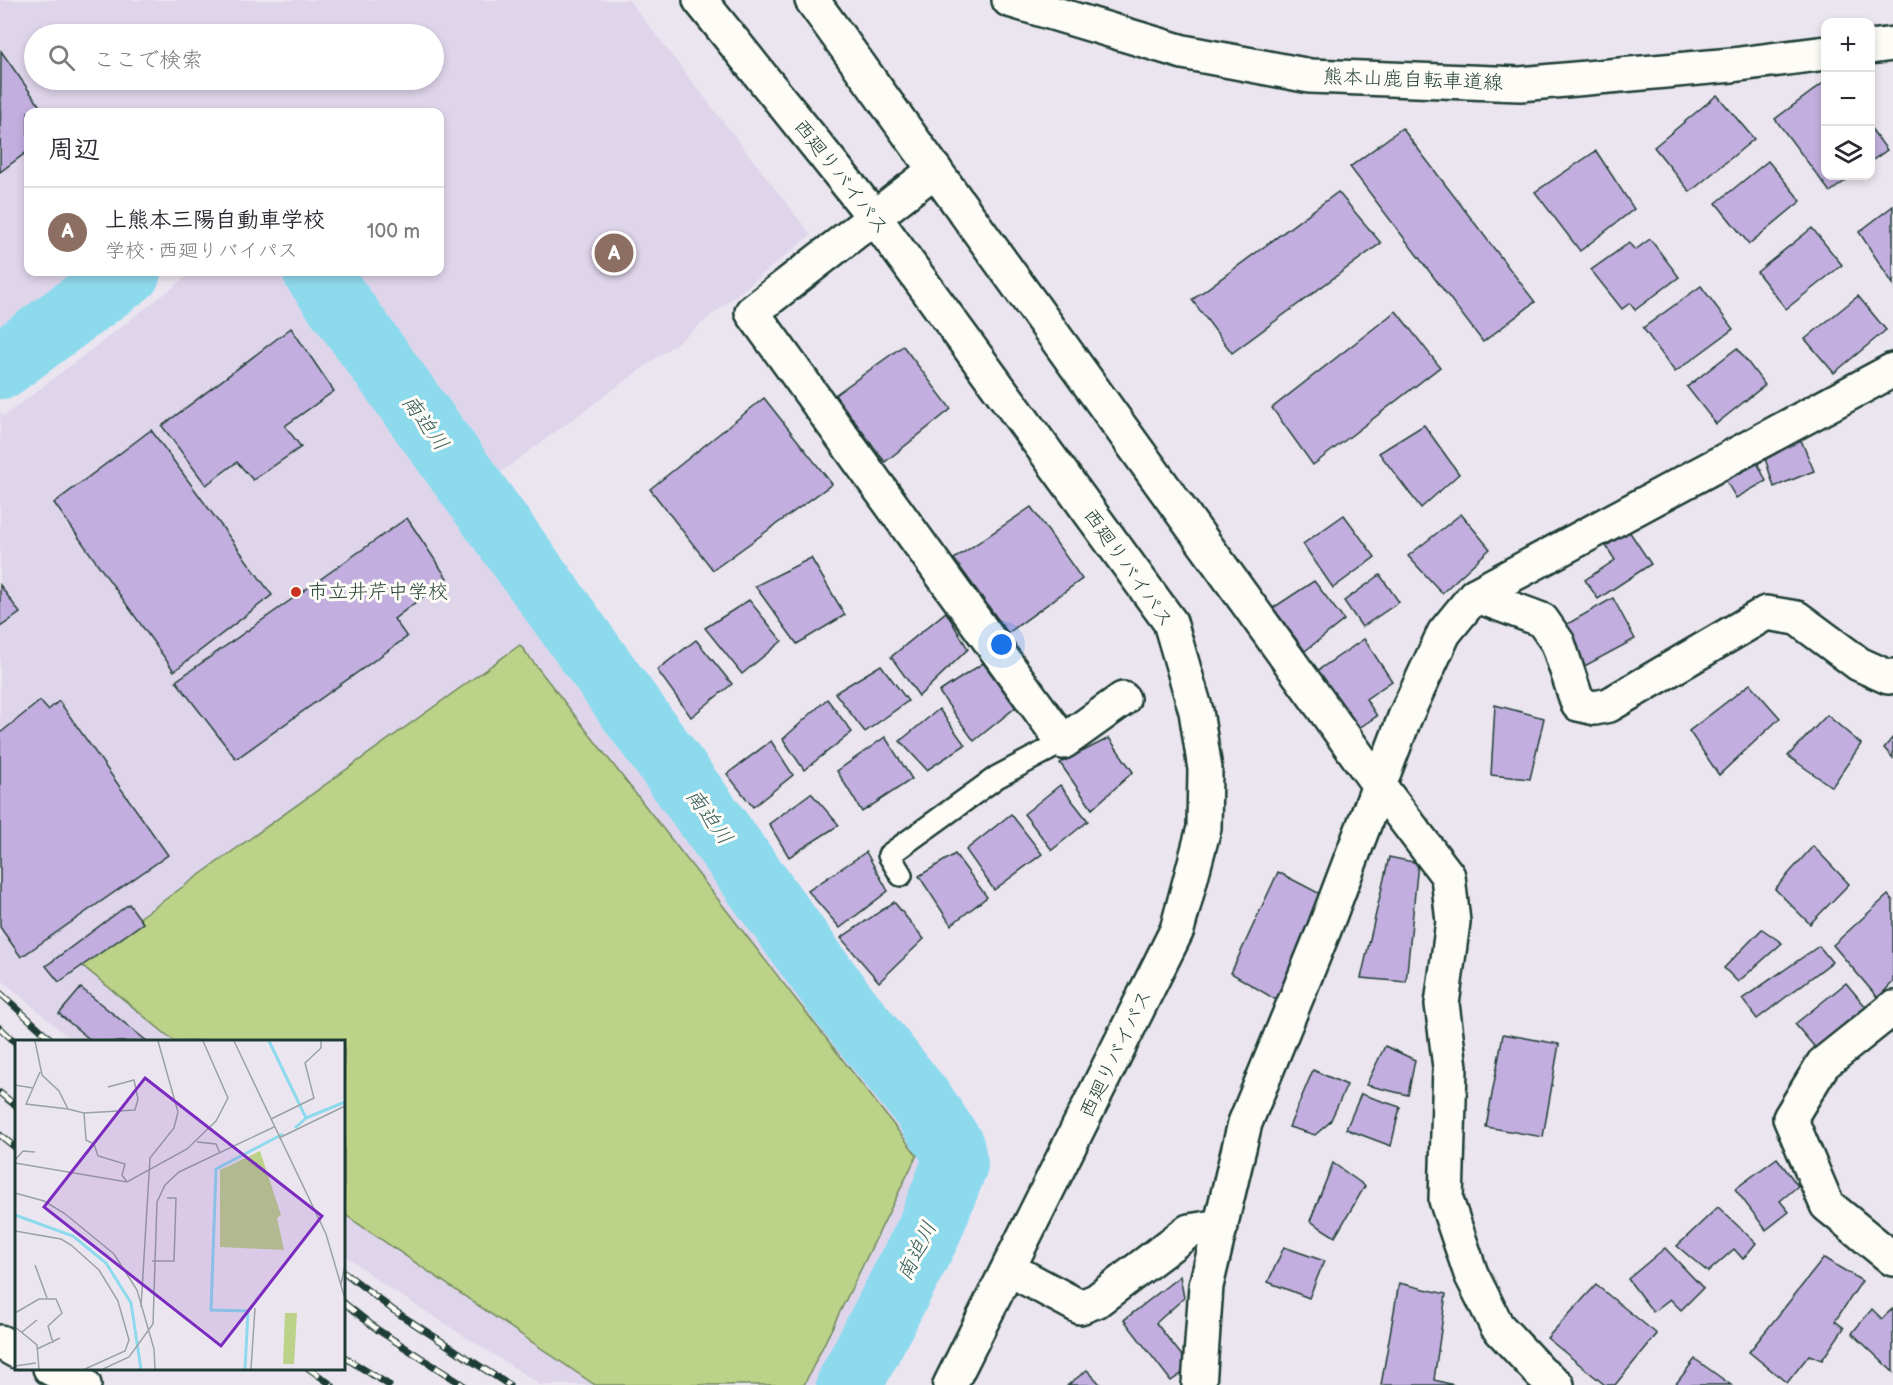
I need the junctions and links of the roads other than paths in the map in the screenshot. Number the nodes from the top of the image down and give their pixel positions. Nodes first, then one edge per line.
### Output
1 (700, 0) edge
2 (812, 0) edge
3 (1009, 0) edge
4 (1893, 44) edge
5 (1875, 46) edge
6 (1821, 54) edge
7 (935, 170) junction
8 (874, 218) junction
9 (1893, 370) edge
10 (1475, 595) junction
11 (1893, 676) edge
12 (1123, 699) dead end
13 (1063, 742) junction
14 (1378, 784) junction
15 (901, 875) dead end
16 (1893, 1008) edge
17 (1221, 1226) junction
18 (1893, 1259) edge
19 (1009, 1269) junction
20 (0, 1342) edge
21 (15, 1350) edge
22 (54, 1370) edge
23 (84, 1385) edge
24 (951, 1385) edge
25 (1199, 1385) edge
26 (1557, 1385) edge

1 - 8 street, 西廻りバイパス
2 - 7 street
3 - 6 street, 熊本山鹿自転車道線
4 - 5 street
7 - 8 street
7 - 14 street
8 - 13 street
8 - 19 street, 西廻りバイパス
9 - 10 street
10 - 11 street
10 - 14 street
12 - 13 street
13 - 15 lane
14 - 17 street
14 - 26 street
16 - 18 street
17 - 19 street
17 - 25 street
19 - 24 street, 西廻りバイパス
20 - 21 street
22 - 23 street

